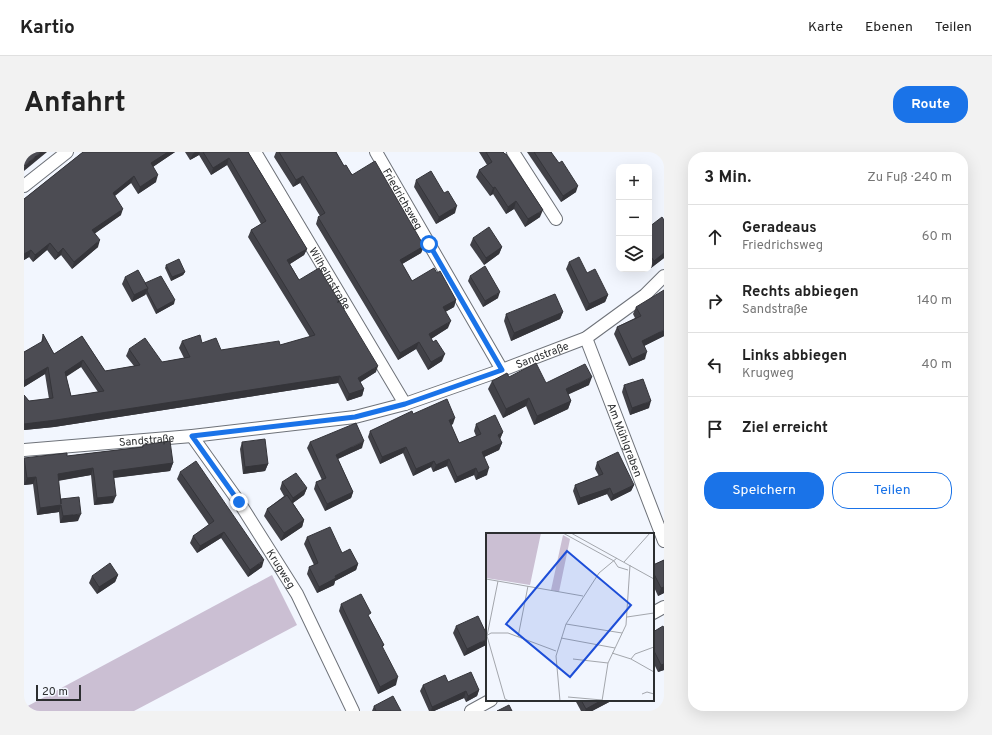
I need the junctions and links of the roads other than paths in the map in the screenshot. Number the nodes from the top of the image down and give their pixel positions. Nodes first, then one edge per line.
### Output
1 (67, 152) edge
2 (255, 152) edge
3 (376, 152) edge
4 (513, 152) edge
5 (24, 186) edge
6 (556, 218) dead end
7 (664, 276) edge
8 (586, 338) junction
9 (502, 370) junction
10 (405, 404) junction
11 (192, 436) junction
12 (24, 450) edge
13 (664, 541) edge
14 (664, 607) edge
15 (654, 612) edge
16 (489, 701) edge
17 (353, 711) edge
18 (471, 711) edge

1 - 5 street
2 - 10 street, Wilhelmstraße
3 - 9 street, Friedrichsweg
4 - 6 street
7 - 8 street, Sandstraße
8 - 9 street, Sandstraße
8 - 13 street, Am Mühlgraben
9 - 10 street, Sandstraße
10 - 11 street, Sandstraße
11 - 12 street, Sandstraße
11 - 17 street, Krugweg
14 - 15 street
16 - 18 street

